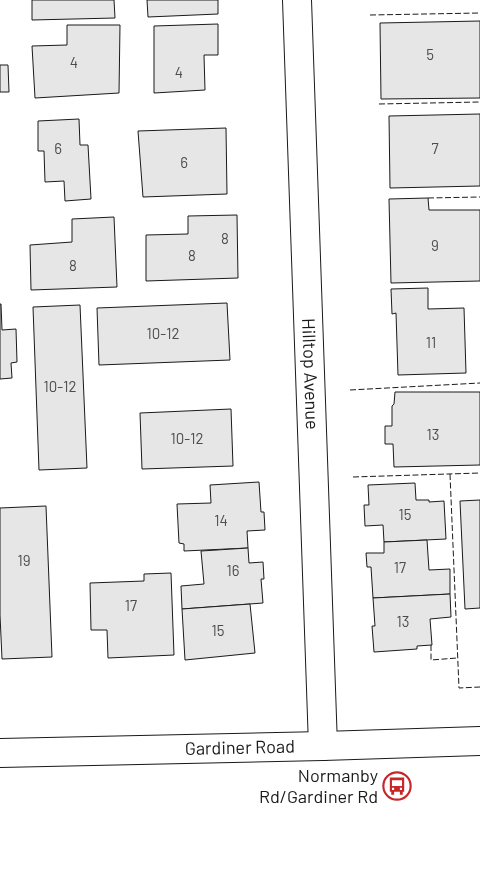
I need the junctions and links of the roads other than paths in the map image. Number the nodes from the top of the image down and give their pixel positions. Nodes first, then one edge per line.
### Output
1 (297, 0) edge
2 (480, 741) edge
3 (323, 746) junction
4 (0, 753) edge

1 - 3 street, Hilltop Avenue
2 - 3 street, Gardiner Road
3 - 4 street, Gardiner Road

